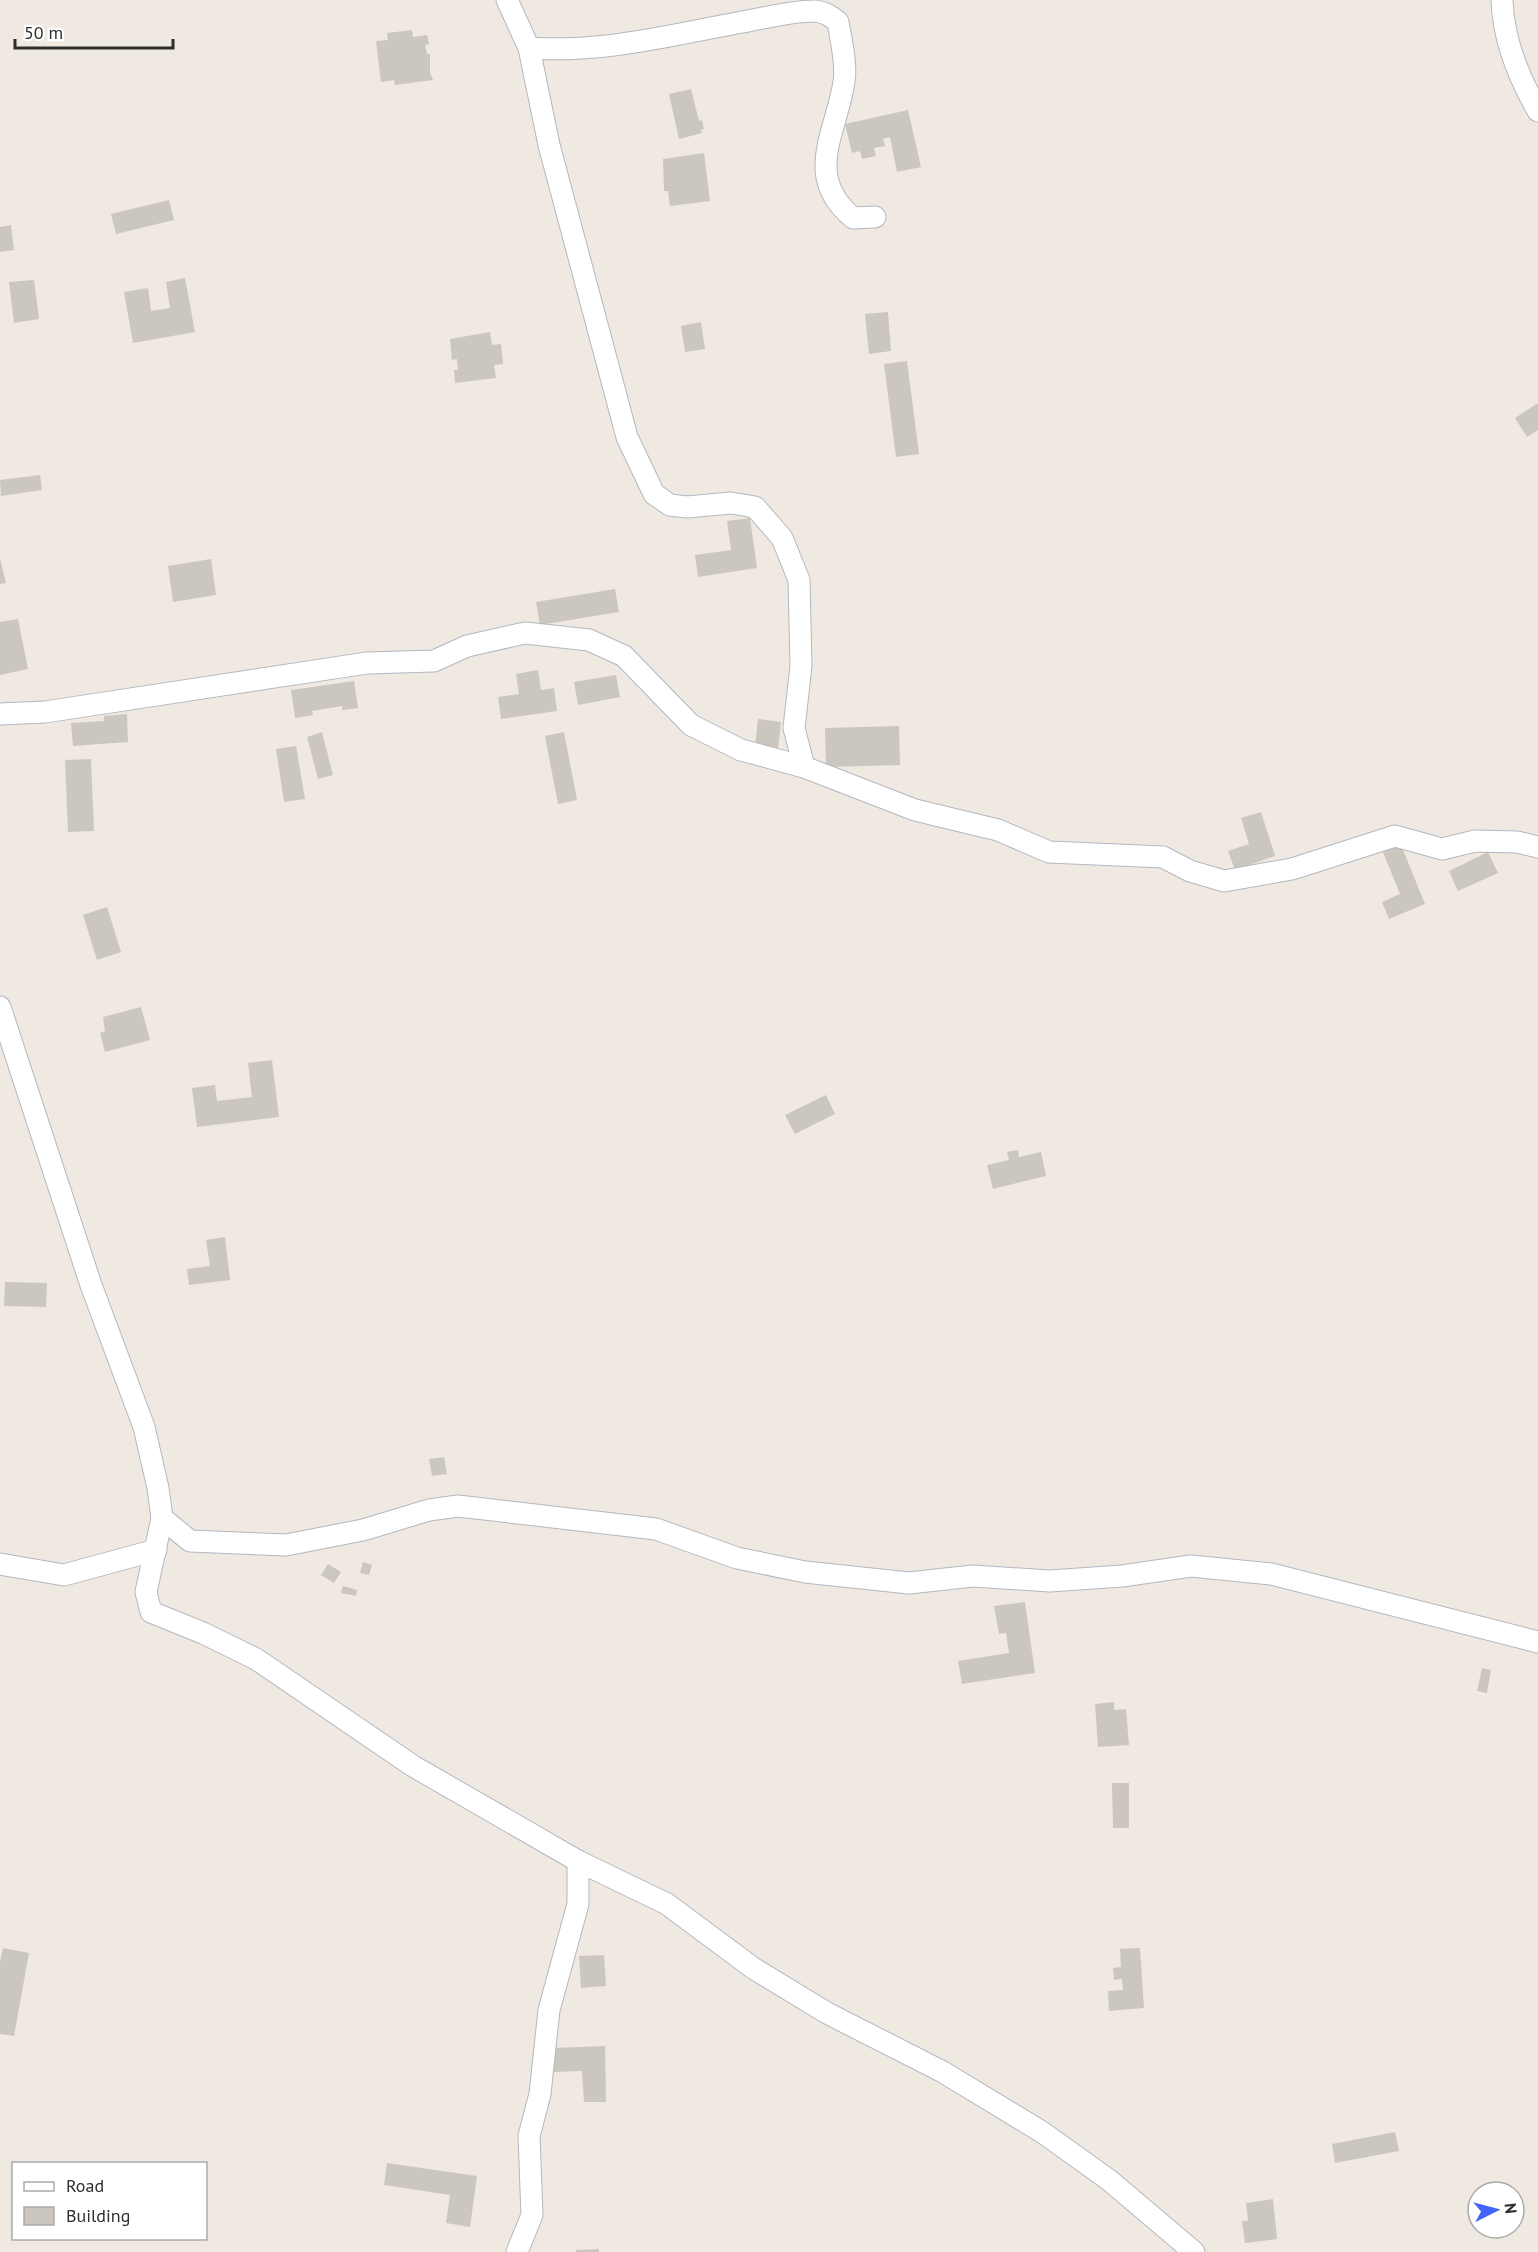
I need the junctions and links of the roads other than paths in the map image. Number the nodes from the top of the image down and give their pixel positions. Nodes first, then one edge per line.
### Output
1 (507, 0) edge
2 (1502, 0) edge
3 (529, 48) junction
4 (1538, 111) edge
5 (875, 217) dead end
6 (0, 714) edge
7 (804, 767) junction
8 (1538, 847) edge
9 (0, 1007) edge
10 (162, 1518) junction
11 (156, 1550) junction
12 (0, 1564) edge
13 (1538, 1642) edge
14 (578, 1861) junction
15 (517, 2252) edge
16 (1194, 2252) edge

1 - 3 street
2 - 4 street
3 - 5 street
3 - 7 street
6 - 7 street
7 - 8 street
9 - 10 street
10 - 11 street
10 - 13 street
11 - 12 street
11 - 14 street
14 - 15 street
14 - 16 street

